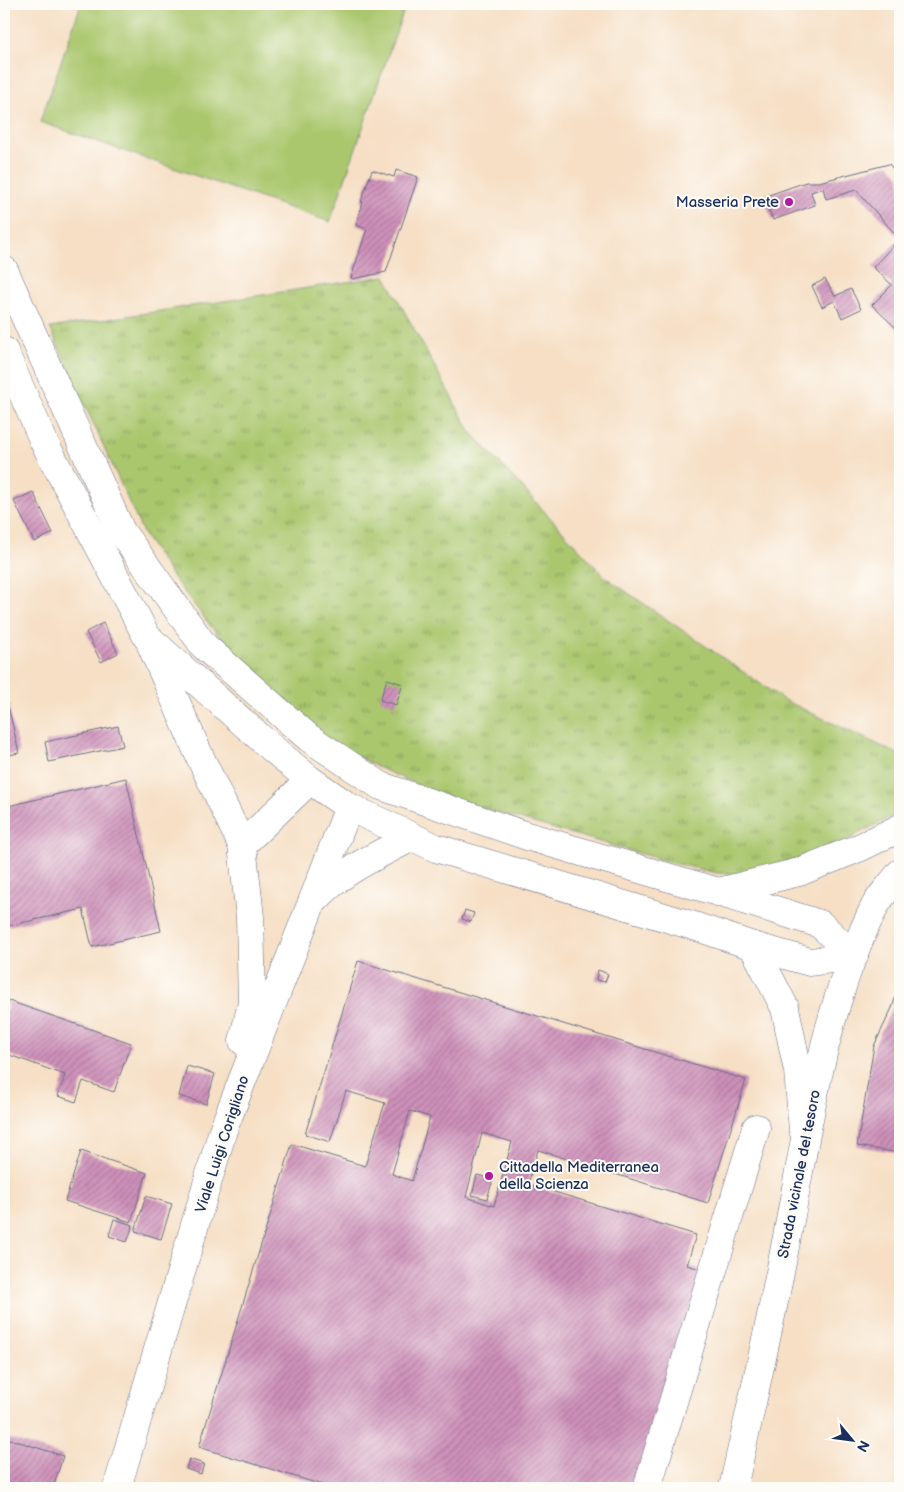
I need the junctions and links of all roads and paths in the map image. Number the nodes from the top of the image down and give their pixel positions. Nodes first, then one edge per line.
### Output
1 (4, 270) edge
2 (4, 351) edge
3 (147, 637) junction
4 (310, 780) junction
5 (349, 807) junction
6 (900, 828) edge
7 (412, 837) junction
8 (242, 845) junction
9 (900, 873) edge
10 (718, 892) junction
11 (311, 905) junction
12 (753, 946) junction
13 (854, 956) junction
14 (756, 1128) dead end
15 (223, 1130) junction
16 (804, 1137) junction
17 (117, 1488) edge
18 (647, 1488) edge
19 (733, 1488) edge

1 - 10 street
2 - 3 street
3 - 4 street
3 - 8 street
4 - 5 street
4 - 8 street
5 - 7 street
5 - 11 street, Viale Luigi Corigliano
6 - 10 street
7 - 11 street
7 - 12 street
8 - 15 street
9 - 13 street, Strada vicinale del tesoro
10 - 13 street
11 - 15 street, Viale Luigi Corigliano
12 - 13 street
12 - 16 street
13 - 16 street, Strada vicinale del tesoro
14 - 18 street
15 - 17 street, Viale Luigi Corigliano
16 - 19 street, Strada vicinale del tesoro

